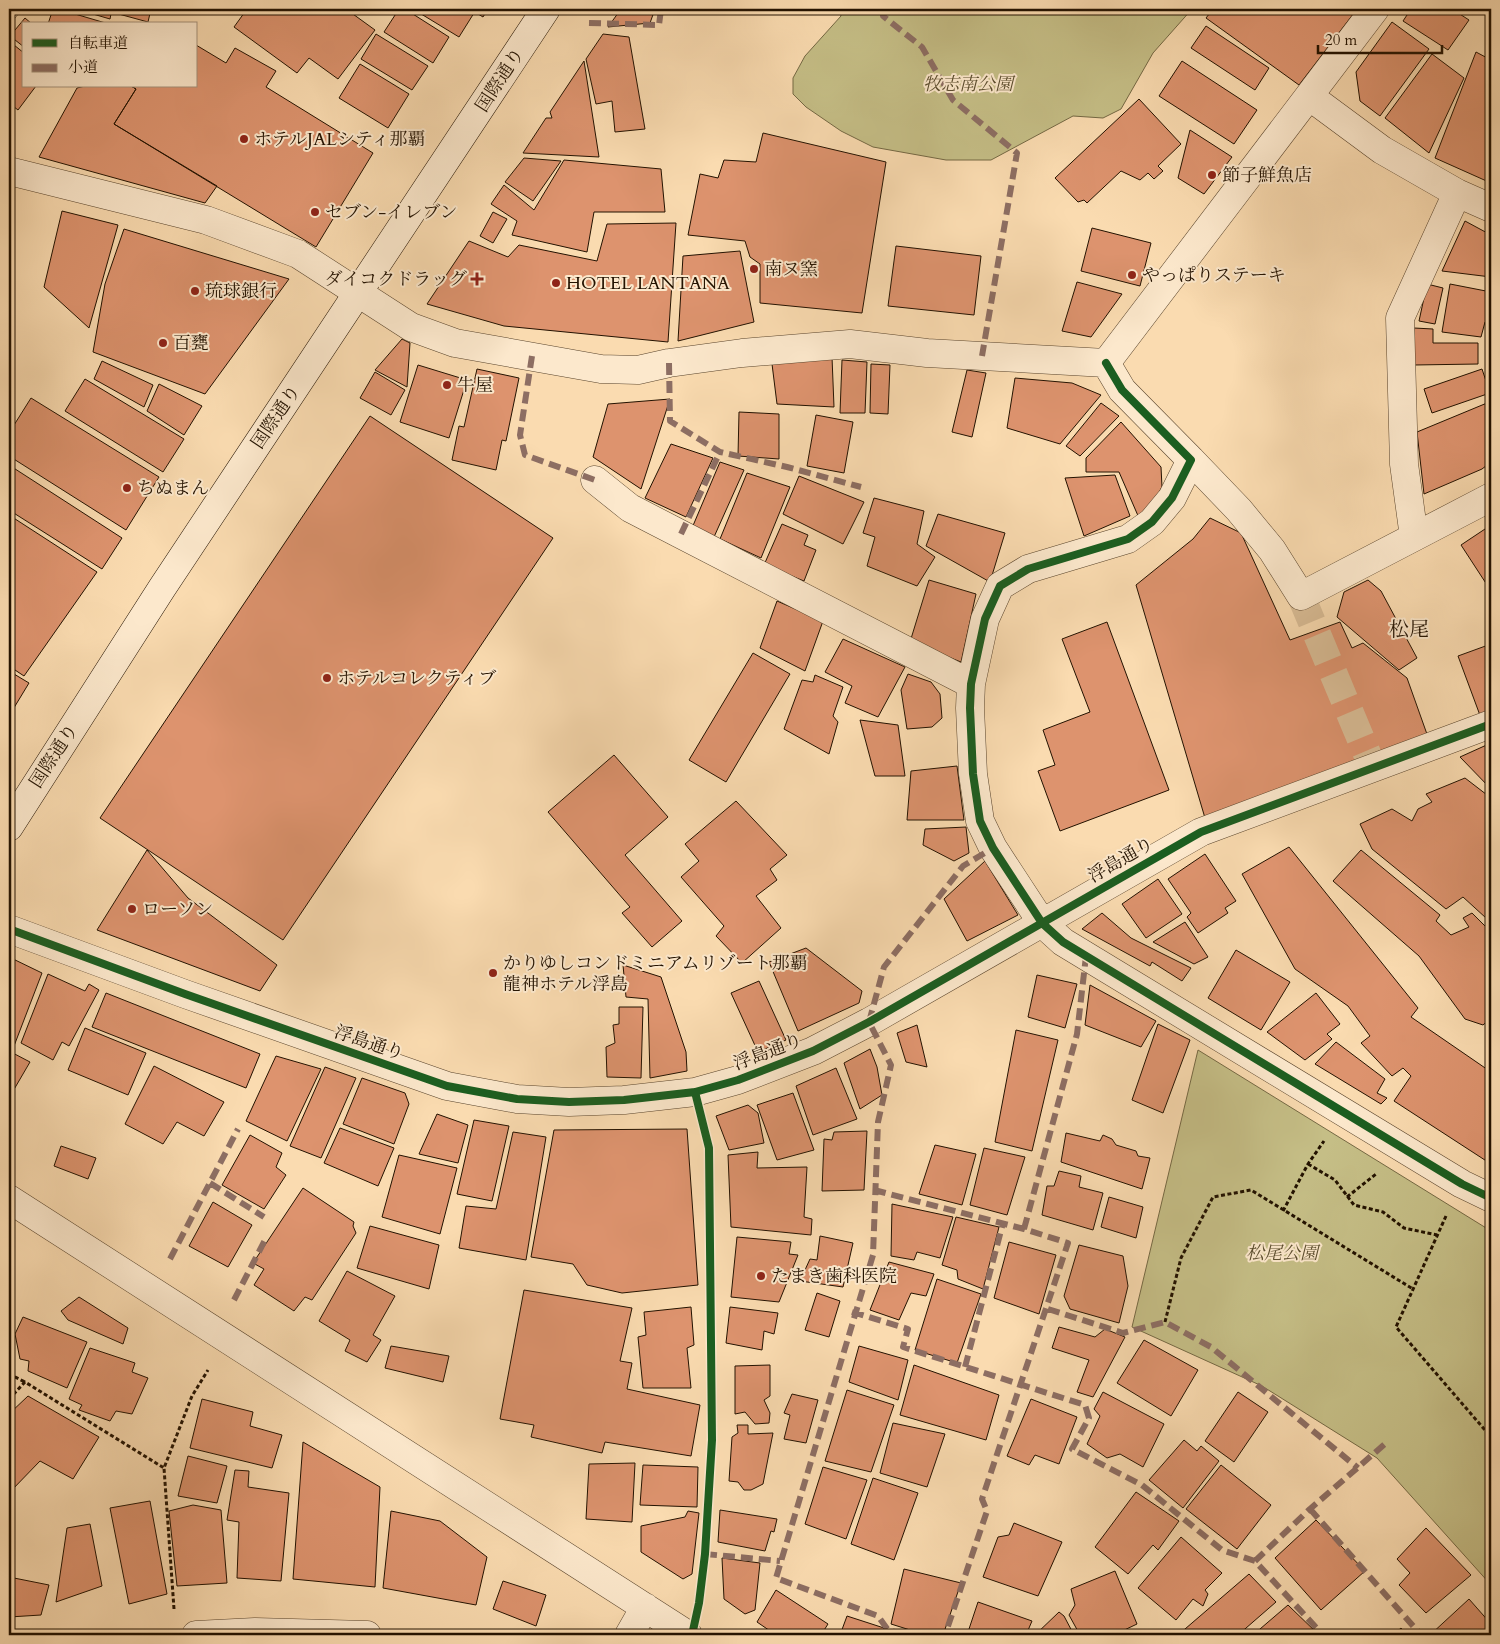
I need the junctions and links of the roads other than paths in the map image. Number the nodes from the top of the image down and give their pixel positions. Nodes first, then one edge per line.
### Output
1 (546, 9) edge
2 (1375, 9) edge
3 (1309, 96) junction
4 (9, 171) edge
5 (1457, 193) junction
6 (1491, 208) edge
7 (359, 293) junction
8 (1106, 363) junction
9 (1191, 460) junction
10 (595, 480) dead end
11 (1491, 497) edge
12 (1414, 537) junction
13 (972, 684) junction
14 (1491, 724) edge
15 (9, 827) edge
16 (1042, 923) junction
17 (9, 930) edge
18 (1491, 1198) edge
19 (9, 1199) edge
20 (645, 1607) junction
21 (196, 1635) edge
22 (367, 1635) edge
23 (628, 1635) edge
24 (688, 1635) edge

1 - 7 street, 国際通り
2 - 3 street
3 - 5 street
3 - 8 street
4 - 7 street
5 - 6 street
5 - 12 street
7 - 8 street
7 - 15 street, 国際通り
8 - 9 street
9 - 12 street
9 - 13 street
10 - 13 street
11 - 12 street
13 - 16 street
14 - 16 street, 浮島通り
16 - 17 street, 浮島通り
16 - 18 street
19 - 20 street
20 - 23 street
20 - 24 street
21 - 22 street

